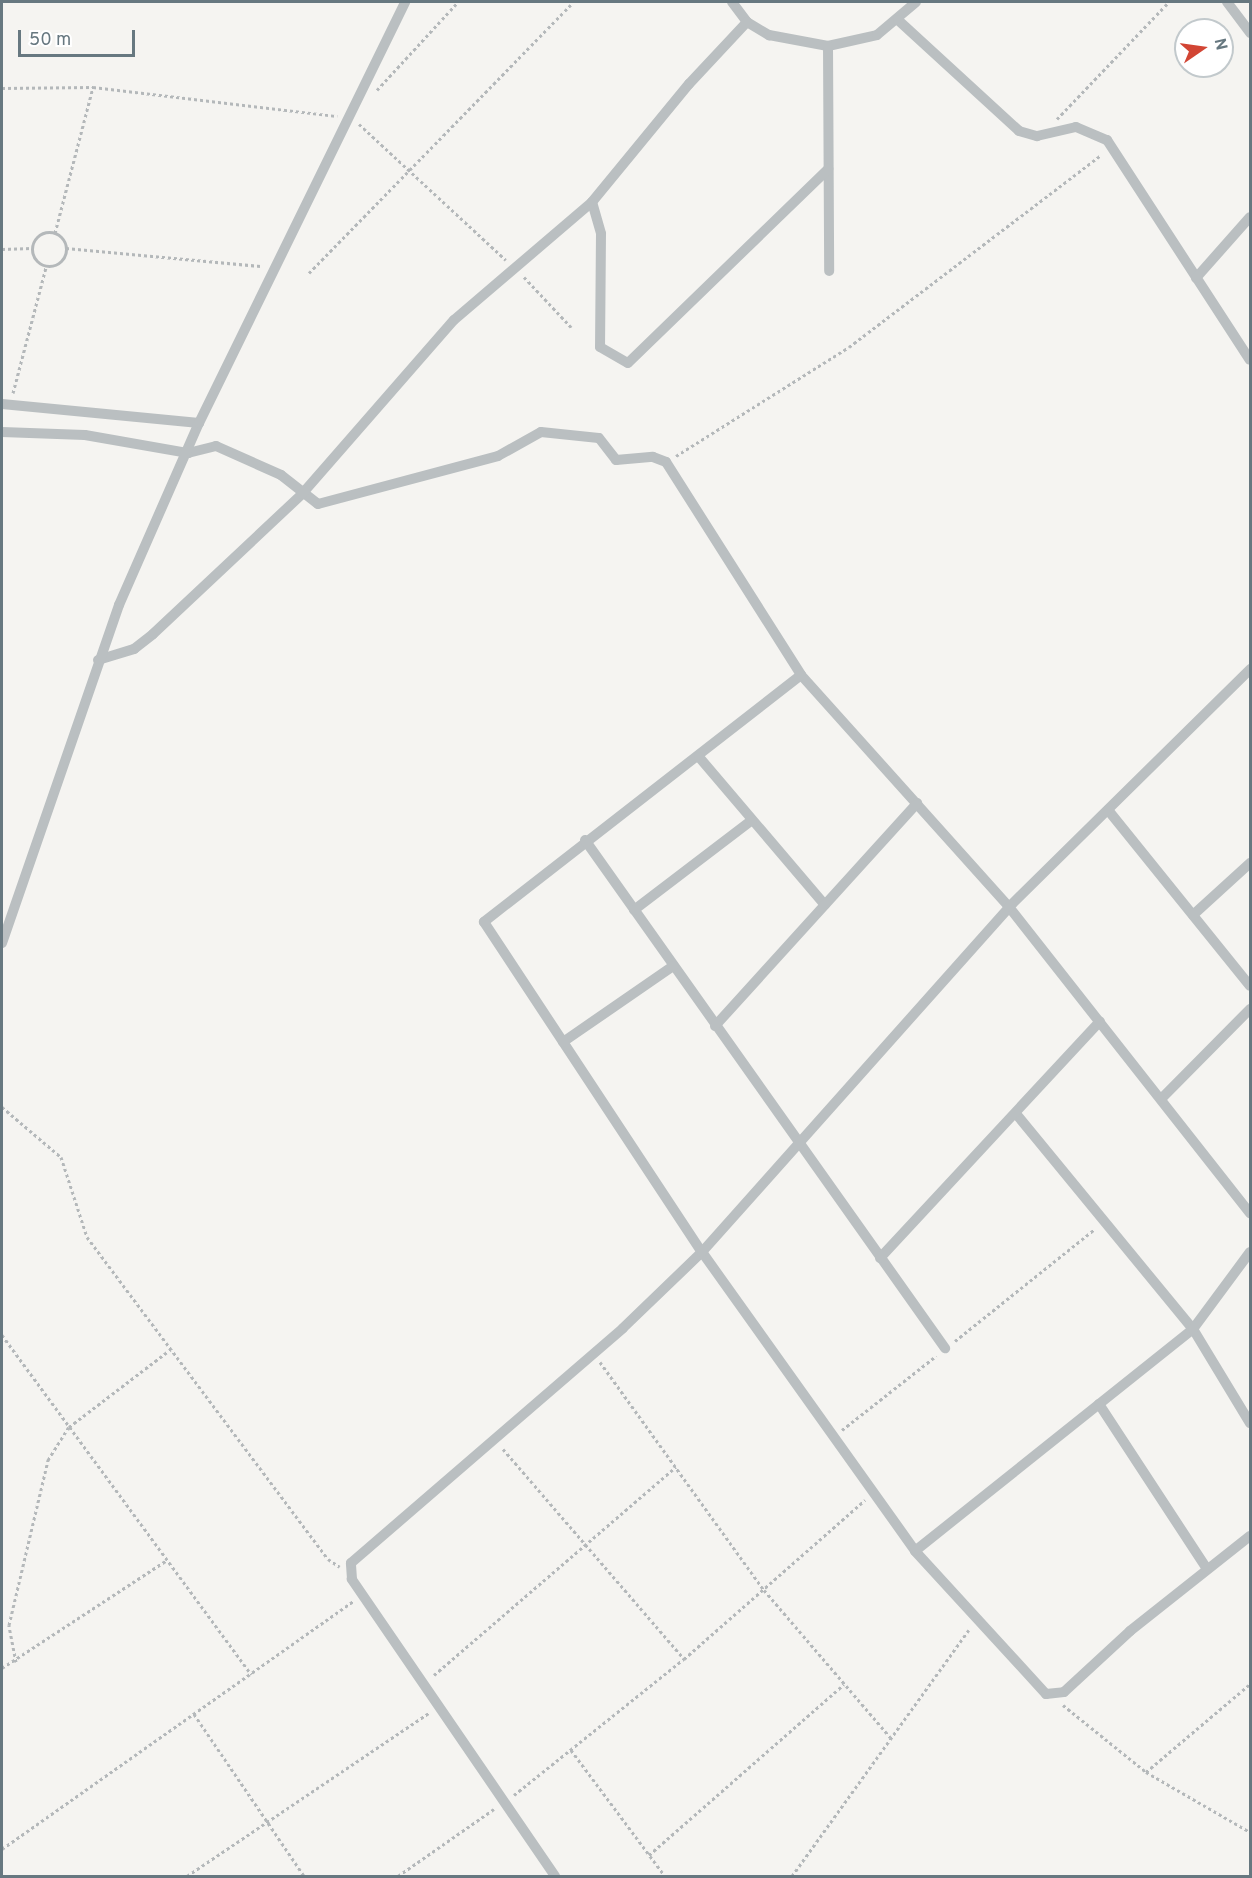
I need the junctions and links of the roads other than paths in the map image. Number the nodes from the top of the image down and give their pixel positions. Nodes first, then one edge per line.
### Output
1 (405, 2) edge
2 (732, 2) edge
3 (916, 2) edge
4 (1227, 2) edge
5 (898, 20) junction
6 (747, 22) junction
7 (1251, 33) edge
8 (828, 46) junction
9 (828, 169) junction
10 (592, 202) junction
11 (1251, 217) edge
12 (829, 271) dead end
13 (1196, 278) junction
14 (1251, 360) edge
15 (6, 404) edge
16 (199, 423) junction
17 (2, 432) edge
18 (188, 453) junction
19 (302, 494) junction
20 (98, 660) junction
21 (1251, 669) edge
22 (801, 675) junction
23 (699, 757) junction
24 (917, 803) junction
25 (1108, 810) junction
26 (752, 820) junction
27 (585, 840) junction
28 (1251, 863) edge
29 (825, 905) junction
30 (1009, 908) junction
31 (634, 910) junction
32 (1193, 915) junction
33 (2, 943) edge
34 (673, 966) junction
35 (1251, 986) edge
36 (1251, 1009) edge
37 (1100, 1022) junction
38 (715, 1026) junction
39 (563, 1042) junction
40 (1161, 1099) junction
41 (1017, 1115) junction
42 (798, 1144) junction
43 (1251, 1213) edge
44 (702, 1252) junction
45 (1251, 1252) edge
46 (880, 1258) junction
47 (1193, 1329) junction
48 (945, 1348) road end
49 (1099, 1404) junction
50 (1251, 1423) edge
51 (1251, 1536) edge
52 (915, 1551) junction
53 (1207, 1569) junction
54 (555, 1876) edge

1 - 16 street
2 - 6 street
3 - 5 street
4 - 7 street
5 - 8 street
5 - 13 street
6 - 8 street
6 - 10 street
8 - 9 street
9 - 10 street
9 - 12 street
10 - 19 street
11 - 13 street
13 - 14 street
15 - 16 street
16 - 18 street
17 - 18 street
18 - 19 street
18 - 20 street
19 - 20 street
19 - 22 street
20 - 33 street
21 - 25 street
22 - 23 street
22 - 24 street
23 - 26 street
23 - 27 street
24 - 29 street
24 - 30 street
25 - 30 street
25 - 32 street
26 - 29 street
26 - 31 street
27 - 31 street
27 - 39 street
28 - 32 street
29 - 38 street
30 - 37 street
30 - 42 street
31 - 34 street
32 - 35 street
34 - 38 street
34 - 39 street
36 - 40 street
37 - 40 street
37 - 41 street
38 - 42 street
39 - 44 street
40 - 43 street
41 - 46 street
41 - 47 street
42 - 44 street
42 - 46 street
44 - 52 street
44 - 54 street
45 - 47 street
46 - 48 street
47 - 49 street
47 - 50 street
49 - 52 street
49 - 53 street
51 - 53 street
52 - 53 street

